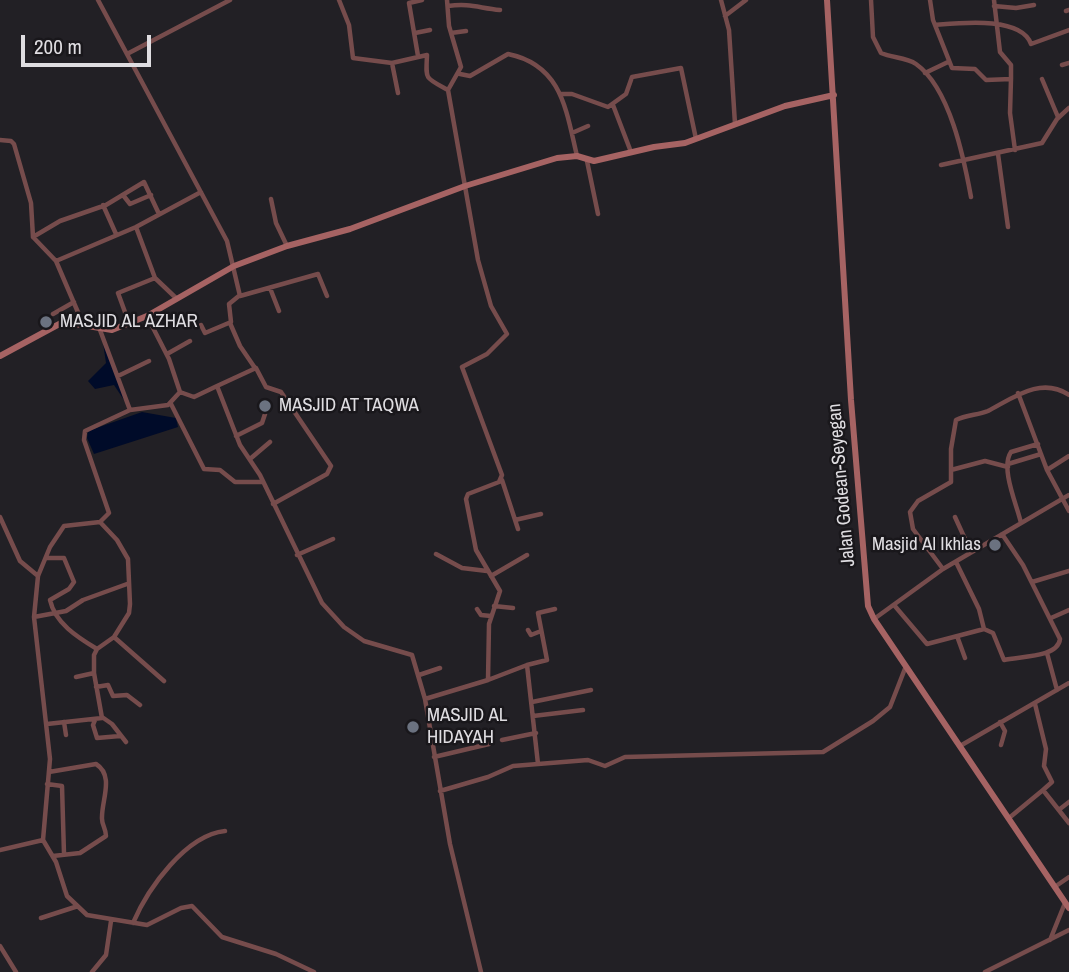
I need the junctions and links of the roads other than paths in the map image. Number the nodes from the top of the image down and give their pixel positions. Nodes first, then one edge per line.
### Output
1 (98, 0) edge
2 (230, 0) edge
3 (339, 0) edge
4 (422, 0) edge
5 (720, 0) edge
6 (746, 0) edge
7 (827, 0) edge
8 (871, 0) edge
9 (930, 0) edge
10 (447, 3) edge
11 (994, 3) edge
12 (1034, 5) dead end
13 (500, 10) dead end
14 (725, 16) junction
15 (996, 23) junction
16 (935, 25) junction
17 (430, 30) dead end
18 (1069, 30) edge
19 (466, 31) dead end
20 (415, 33) junction
21 (451, 33) junction
22 (127, 54) junction
23 (418, 56) junction
24 (948, 62) junction
25 (392, 63) junction
26 (1069, 63) edge
27 (1062, 65) dead end
28 (925, 73) junction
29 (460, 74) junction
30 (1011, 79) junction
31 (1042, 79) dead end
32 (448, 90) junction
33 (398, 93) dead end
34 (560, 94) junction
35 (834, 95) junction
36 (613, 105) junction
37 (1069, 108) edge
38 (1058, 117) junction
39 (735, 125) junction
40 (588, 127) dead end
41 (572, 133) junction
42 (695, 139) junction
43 (1, 140) edge
44 (1015, 150) junction
45 (631, 152) junction
46 (998, 154) junction
47 (577, 156) junction
48 (964, 160) junction
49 (587, 161) junction
50 (941, 165) dead end
51 (465, 186) junction
52 (201, 192) junction
53 (122, 195) junction
54 (151, 195) junction
55 (971, 197) dead end
56 (271, 199) dead end
57 (103, 205) junction
58 (159, 214) junction
59 (598, 214) dead end
60 (136, 227) junction
61 (1008, 227) dead end
62 (116, 234) junction
63 (33, 237) junction
64 (287, 246) junction
65 (56, 261) junction
66 (234, 266) junction
67 (155, 278) junction
68 (270, 288) junction
69 (240, 295) junction
70 (327, 296) dead end
71 (176, 298) junction
72 (74, 302) junction
73 (279, 311) dead end
74 (53, 314) dead end
75 (147, 316) junction
76 (129, 323) junction
77 (230, 323) junction
78 (83, 324) junction
79 (201, 325) dead end
80 (100, 330) junction
81 (190, 341) dead end
82 (167, 355) junction
83 (0, 356) edge
84 (149, 361) dead end
85 (256, 368) junction
86 (118, 376) junction
87 (217, 386) junction
88 (180, 392) junction
89 (1018, 393) junction
90 (1069, 395) edge
91 (171, 404) junction
92 (130, 410) junction
93 (265, 414) dead end
94 (236, 436) junction
95 (270, 442) dead end
96 (1038, 444) junction
97 (1041, 454) junction
98 (1069, 456) edge
99 (250, 459) junction
100 (1008, 466) junction
101 (951, 470) junction
102 (1047, 470) junction
103 (502, 479) junction
104 (263, 482) junction
105 (1069, 495) edge
106 (1062, 501) junction
107 (273, 504) junction
108 (1069, 511) edge
109 (541, 514) dead end
110 (0, 517) edge
111 (956, 517) dead end
112 (515, 520) junction
113 (100, 522) junction
114 (1021, 523) junction
115 (518, 529) dead end
116 (1002, 534) junction
117 (334, 539) dead end
118 (971, 552) junction
119 (436, 554) dead end
120 (297, 555) junction
121 (527, 555) dead end
122 (46, 558) junction
123 (956, 562) junction
124 (943, 569) junction
125 (1069, 571) edge
126 (489, 574) junction
127 (38, 576) junction
128 (1032, 582) junction
129 (127, 584) junction
130 (50, 600) junction
131 (36, 601) junction
132 (894, 605) junction
133 (494, 606) junction
134 (513, 608) dead end
135 (478, 609) dead end
136 (555, 609) dead end
137 (1069, 610) edge
138 (53, 612) junction
139 (491, 616) junction
140 (33, 617) junction
141 (1051, 618) junction
142 (874, 619) junction
143 (984, 629) junction
144 (528, 630) dead end
145 (541, 631) junction
146 (957, 636) junction
147 (114, 637) junction
148 (97, 649) junction
149 (1047, 653) junction
150 (965, 658) dead end
151 (527, 666) junction
152 (906, 666) junction
153 (440, 668) dead end
154 (94, 673) junction
155 (419, 675) junction
156 (76, 677) dead end
157 (488, 680) junction
158 (164, 681) dead end
159 (1069, 683) edge
160 (96, 687) junction
161 (591, 690) dead end
162 (1057, 690) junction
163 (425, 699) junction
164 (532, 702) junction
165 (1035, 704) junction
166 (140, 705) dead end
167 (583, 710) dead end
168 (533, 716) junction
169 (102, 718) junction
170 (96, 720) junction
171 (64, 722) junction
172 (1000, 722) junction
173 (47, 724) junction
174 (536, 733) junction
175 (66, 735) dead end
176 (120, 736) junction
177 (502, 740) dead end
178 (126, 742) dead end
179 (489, 744) dead end
180 (1001, 745) dead end
181 (959, 746) junction
182 (434, 757) junction
183 (538, 764) junction
184 (49, 772) junction
185 (47, 784) junction
186 (440, 790) junction
187 (1043, 790) junction
188 (1069, 802) edge
189 (1060, 809) junction
190 (1009, 818) junction
191 (1069, 823) edge
192 (225, 831) dead end
193 (43, 840) junction
194 (0, 850) edge
195 (64, 854) junction
196 (53, 856) junction
197 (1069, 877) edge
198 (1056, 886) junction
199 (1067, 905) edge
200 (75, 907) junction
201 (41, 918) dead end
202 (111, 921) junction
203 (133, 923) junction
204 (1069, 930) edge
205 (1050, 940) junction
206 (0, 946) edge
207 (16, 972) edge
208 (92, 972) edge
209 (314, 972) edge
210 (481, 972) edge
211 (985, 972) edge

1 - 22 street
2 - 22 street
3 - 25 street
4 - 20 street
5 - 14 street
6 - 14 street
7 - 35 main road, Jalan Godean-Seyegan
8 - 28 street
9 - 16 street
10 - 13 street
10 - 21 street
11 - 12 street
11 - 15 street
14 - 39 street
15 - 16 street
15 - 18 street
15 - 30 street
16 - 24 street
17 - 20 street
19 - 21 street
20 - 23 street
21 - 29 street
22 - 52 street
23 - 25 street
23 - 32 street
24 - 28 street
24 - 30 street
25 - 33 street
26 - 27 street
28 - 48 street
29 - 32 street
29 - 34 street
30 - 44 street
31 - 38 street
32 - 51 street
34 - 36 street
34 - 41 street
35 - 39 main road
35 - 142 main road, Jalan Godean-Seyegan
36 - 42 street
36 - 45 street
37 - 38 street
38 - 44 street
39 - 42 main road
40 - 41 street
41 - 47 street
42 - 45 main road
43 - 63 street
44 - 46 street
45 - 49 main road
46 - 48 street
46 - 61 street
47 - 49 main road
47 - 51 main road
48 - 50 street
48 - 55 street
49 - 59 street
51 - 64 main road
51 - 103 street
52 - 58 street
52 - 66 street
53 - 54 street
53 - 54 street
53 - 57 street
54 - 58 street
56 - 64 street
57 - 62 street
57 - 63 street
58 - 60 street
60 - 62 street
60 - 67 street
62 - 65 street
63 - 65 street
64 - 66 main road
65 - 72 street
66 - 69 street
66 - 71 main road
67 - 71 street
67 - 76 street
68 - 69 street
68 - 70 street
68 - 73 street
69 - 77 street
71 - 75 main road
72 - 74 street
72 - 78 street
75 - 76 main road
75 - 82 street
76 - 80 main road
77 - 79 street
77 - 85 street
78 - 80 main road
78 - 83 main road
80 - 86 street
81 - 82 street
82 - 88 street
84 - 86 street
85 - 87 street
85 - 107 street
86 - 92 street
87 - 88 street
87 - 94 street
88 - 91 street
89 - 90 street
89 - 96 street
89 - 101 street
91 - 92 street
91 - 104 street
92 - 113 street
93 - 94 street
94 - 99 street
95 - 99 street
96 - 97 street
96 - 100 street
97 - 100 street
97 - 102 street
98 - 102 street
99 - 104 street
100 - 101 street
100 - 114 street
101 - 124 street
102 - 106 street
103 - 112 street
103 - 126 street
104 - 107 street
105 - 106 street
106 - 108 street
106 - 114 street
107 - 120 street
109 - 112 street
110 - 127 street
111 - 118 street
112 - 115 street
113 - 122 street
113 - 129 street
114 - 116 street
116 - 118 street
116 - 128 street
117 - 120 street
118 - 123 street
119 - 126 street
120 - 155 street
121 - 126 street
122 - 127 street
122 - 130 street
123 - 124 street
123 - 143 street
124 - 132 street
125 - 128 street
126 - 133 street
127 - 131 street
128 - 141 street
129 - 138 street
129 - 147 street
130 - 131 street
130 - 138 street
131 - 140 street
132 - 142 street
132 - 146 street
133 - 134 street
133 - 139 street
135 - 139 street
136 - 145 street
137 - 141 street
138 - 140 street
138 - 148 street
139 - 157 street
140 - 173 street
141 - 149 street
142 - 152 main road, Jalan Godean-Seyegan
143 - 146 street
143 - 149 street
144 - 145 street
145 - 151 street
146 - 150 street
147 - 148 street
147 - 158 street
148 - 154 street
149 - 162 street
151 - 157 street
151 - 164 street
152 - 181 main road, Jalan Godean-Seyegan
152 - 183 street
153 - 155 street
154 - 156 street
154 - 160 street
155 - 163 street
157 - 163 street
159 - 162 street
160 - 166 street
160 - 169 street
161 - 164 street
162 - 165 street
163 - 182 street
164 - 168 street
165 - 172 street
165 - 187 street
167 - 168 street
168 - 174 street
169 - 170 street
169 - 176 street
170 - 171 street
170 - 176 street
171 - 173 street
171 - 175 street
172 - 180 street
172 - 181 street
173 - 184 street
174 - 177 street
174 - 183 street
176 - 178 street
179 - 182 street
181 - 190 main road, Jalan Godean-Seyegan
182 - 186 street
183 - 186 street
184 - 185 street
184 - 195 street
185 - 193 street
185 - 195 street
186 - 210 street
187 - 189 street
187 - 190 street
188 - 189 street
189 - 191 street
190 - 198 main road, Jalan Godean-Seyegan
192 - 203 street
193 - 194 street
193 - 196 street
195 - 196 street
196 - 200 street
197 - 198 street
198 - 199 main road, Jalan Godean-Seyegan
199 - 205 street
200 - 201 street
200 - 202 street
202 - 203 street
202 - 208 street
203 - 209 street
204 - 205 street
205 - 211 street
206 - 207 street

